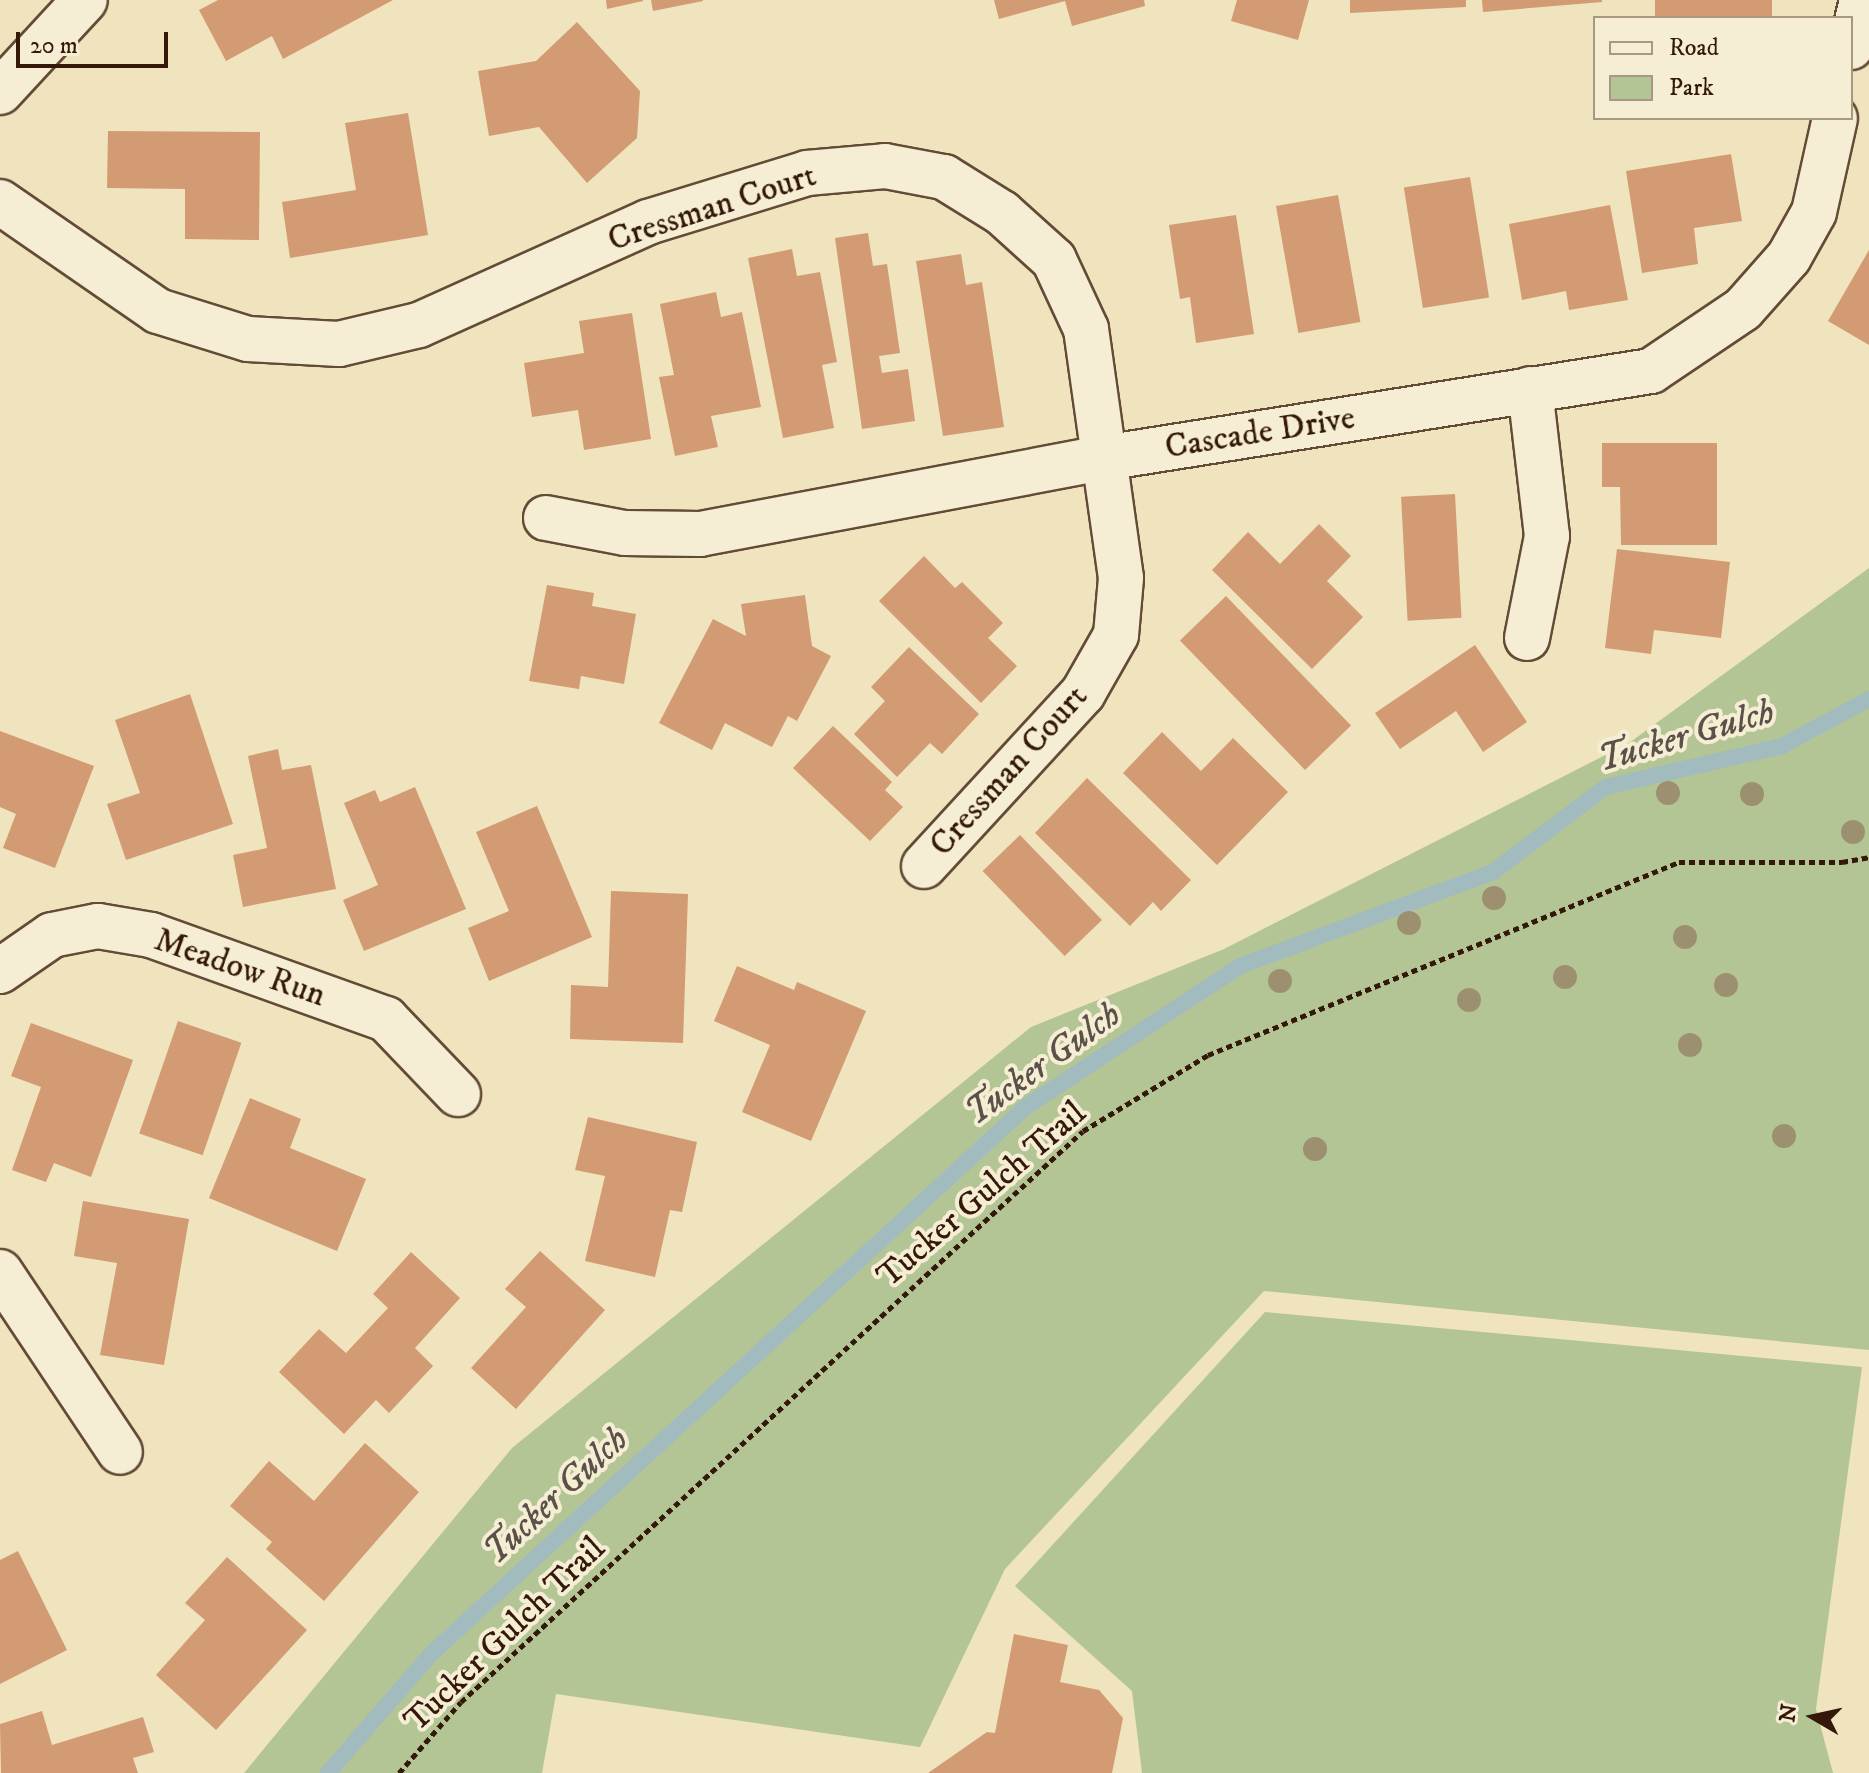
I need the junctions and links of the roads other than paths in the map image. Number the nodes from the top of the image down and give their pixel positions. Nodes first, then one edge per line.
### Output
1 (85, 0) edge
2 (1862, 0) edge
3 (1853, 38) edge
4 (0, 92) edge
5 (1835, 120) edge
6 (0, 202) edge
7 (1530, 389) junction
8 (1104, 458) junction
9 (546, 518) dead end
10 (1527, 638) dead end
11 (924, 866) dead end
12 (0, 971) edge
13 (458, 1094) dead end
14 (0, 1272) edge
15 (120, 1452) dead end

1 - 4 street
2 - 3 street
5 - 7 street, Cascade Drive
6 - 8 street, Cressman Court
7 - 8 street, Cascade Drive
7 - 10 street
8 - 9 street, Cascade Drive
8 - 11 street, Cressman Court
12 - 13 street, Meadow Run
14 - 15 street

